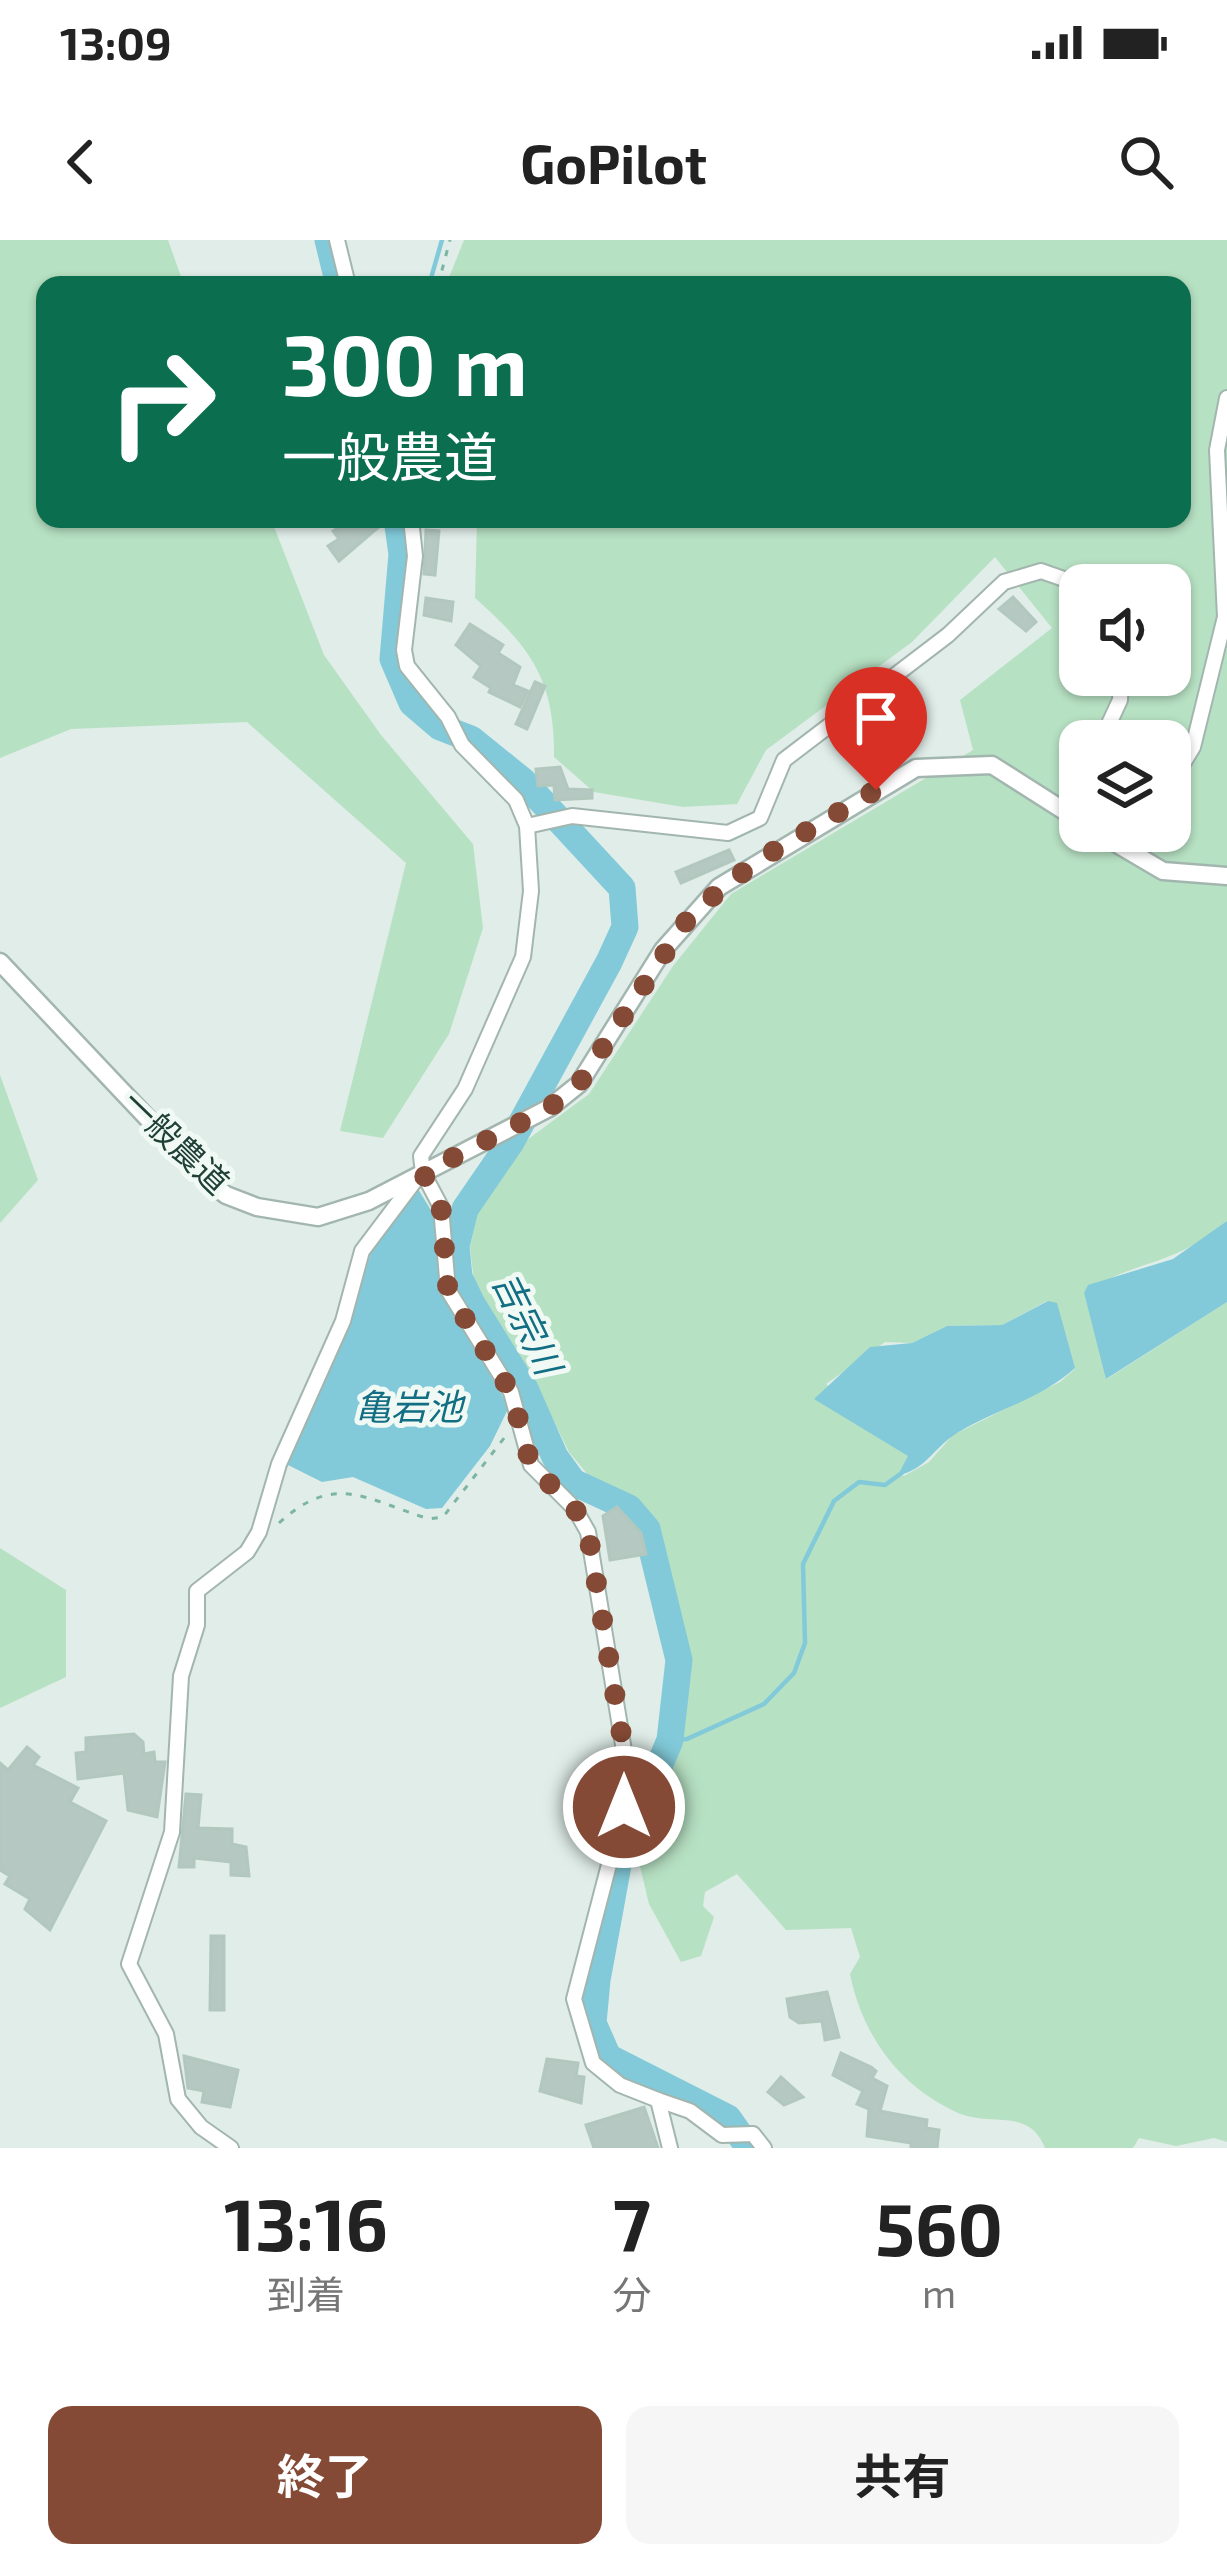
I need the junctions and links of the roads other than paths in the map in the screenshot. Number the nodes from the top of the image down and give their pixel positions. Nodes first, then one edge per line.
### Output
1 (337, 240) edge
2 (346, 276) edge
3 (1227, 398) edge
4 (413, 528) edge
5 (1059, 577) edge
6 (1191, 749) edge
7 (1059, 808) edge
8 (527, 826) junction
9 (1130, 852) edge
10 (1227, 876) edge
11 (0, 962) edge
12 (423, 1173) junction
13 (658, 2100) junction
14 (231, 2148) edge
15 (670, 2148) edge
16 (764, 2148) edge

1 - 2 street
3 - 6 street
4 - 8 street
5 - 8 street
7 - 12 street, 一般農道
8 - 12 street
9 - 10 street
11 - 12 street, 一般農道
12 - 13 street
12 - 14 street
13 - 15 street
13 - 16 street

